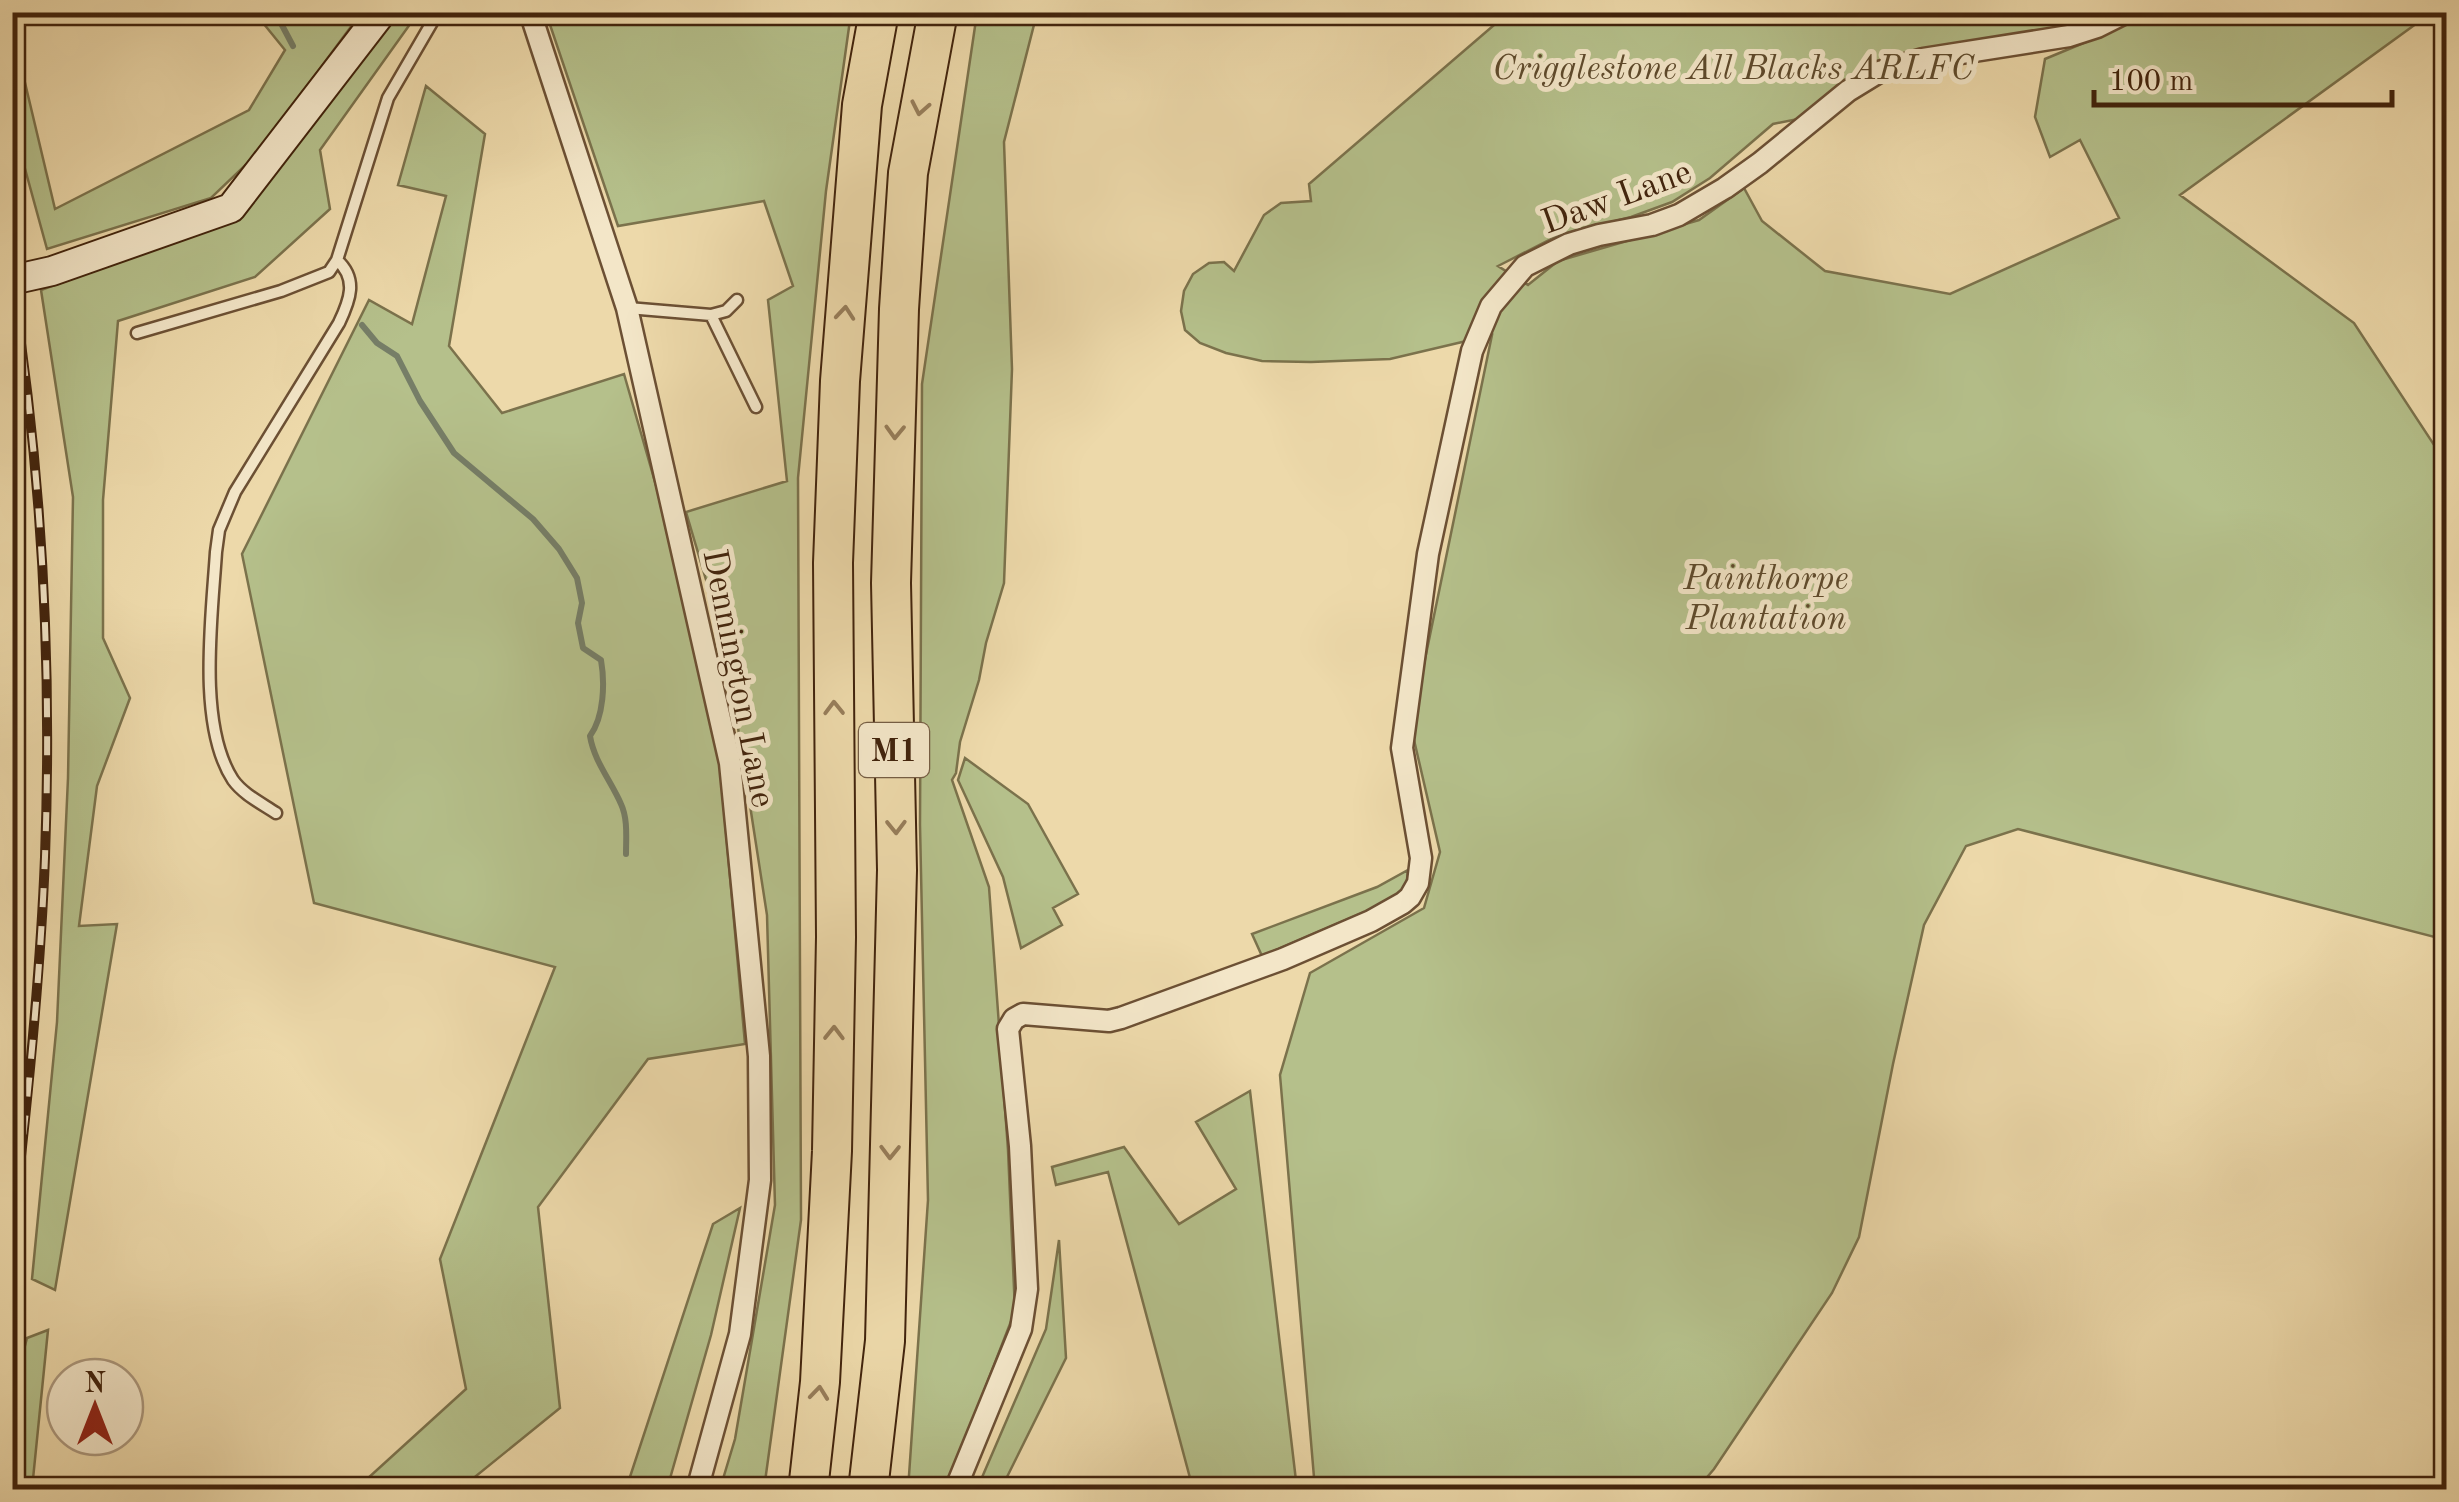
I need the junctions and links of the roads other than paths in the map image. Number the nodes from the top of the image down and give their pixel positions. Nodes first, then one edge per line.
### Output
1 (382, 12) edge
2 (438, 12) edge
3 (530, 12) edge
4 (879, 12) edge
5 (938, 12) edge
6 (2127, 12) edge
7 (337, 260) junction
8 (12, 280) edge
9 (737, 300) dead end
10 (627, 308) junction
11 (711, 316) junction
12 (137, 333) dead end
13 (756, 406) dead end
14 (276, 813) dead end
15 (697, 1490) edge
16 (808, 1490) edge
17 (868, 1490) edge
18 (955, 1490) edge

1 - 8 street
2 - 7 lane
3 - 10 street, Dennington Lane
16 -> 4 highway, M1
5 -> 17 highway, M1
6 - 18 street, Daw Lane
7 - 12 lane
7 - 14 lane
9 - 11 lane
10 - 11 lane
10 - 15 street, Dennington Lane
11 - 13 lane

